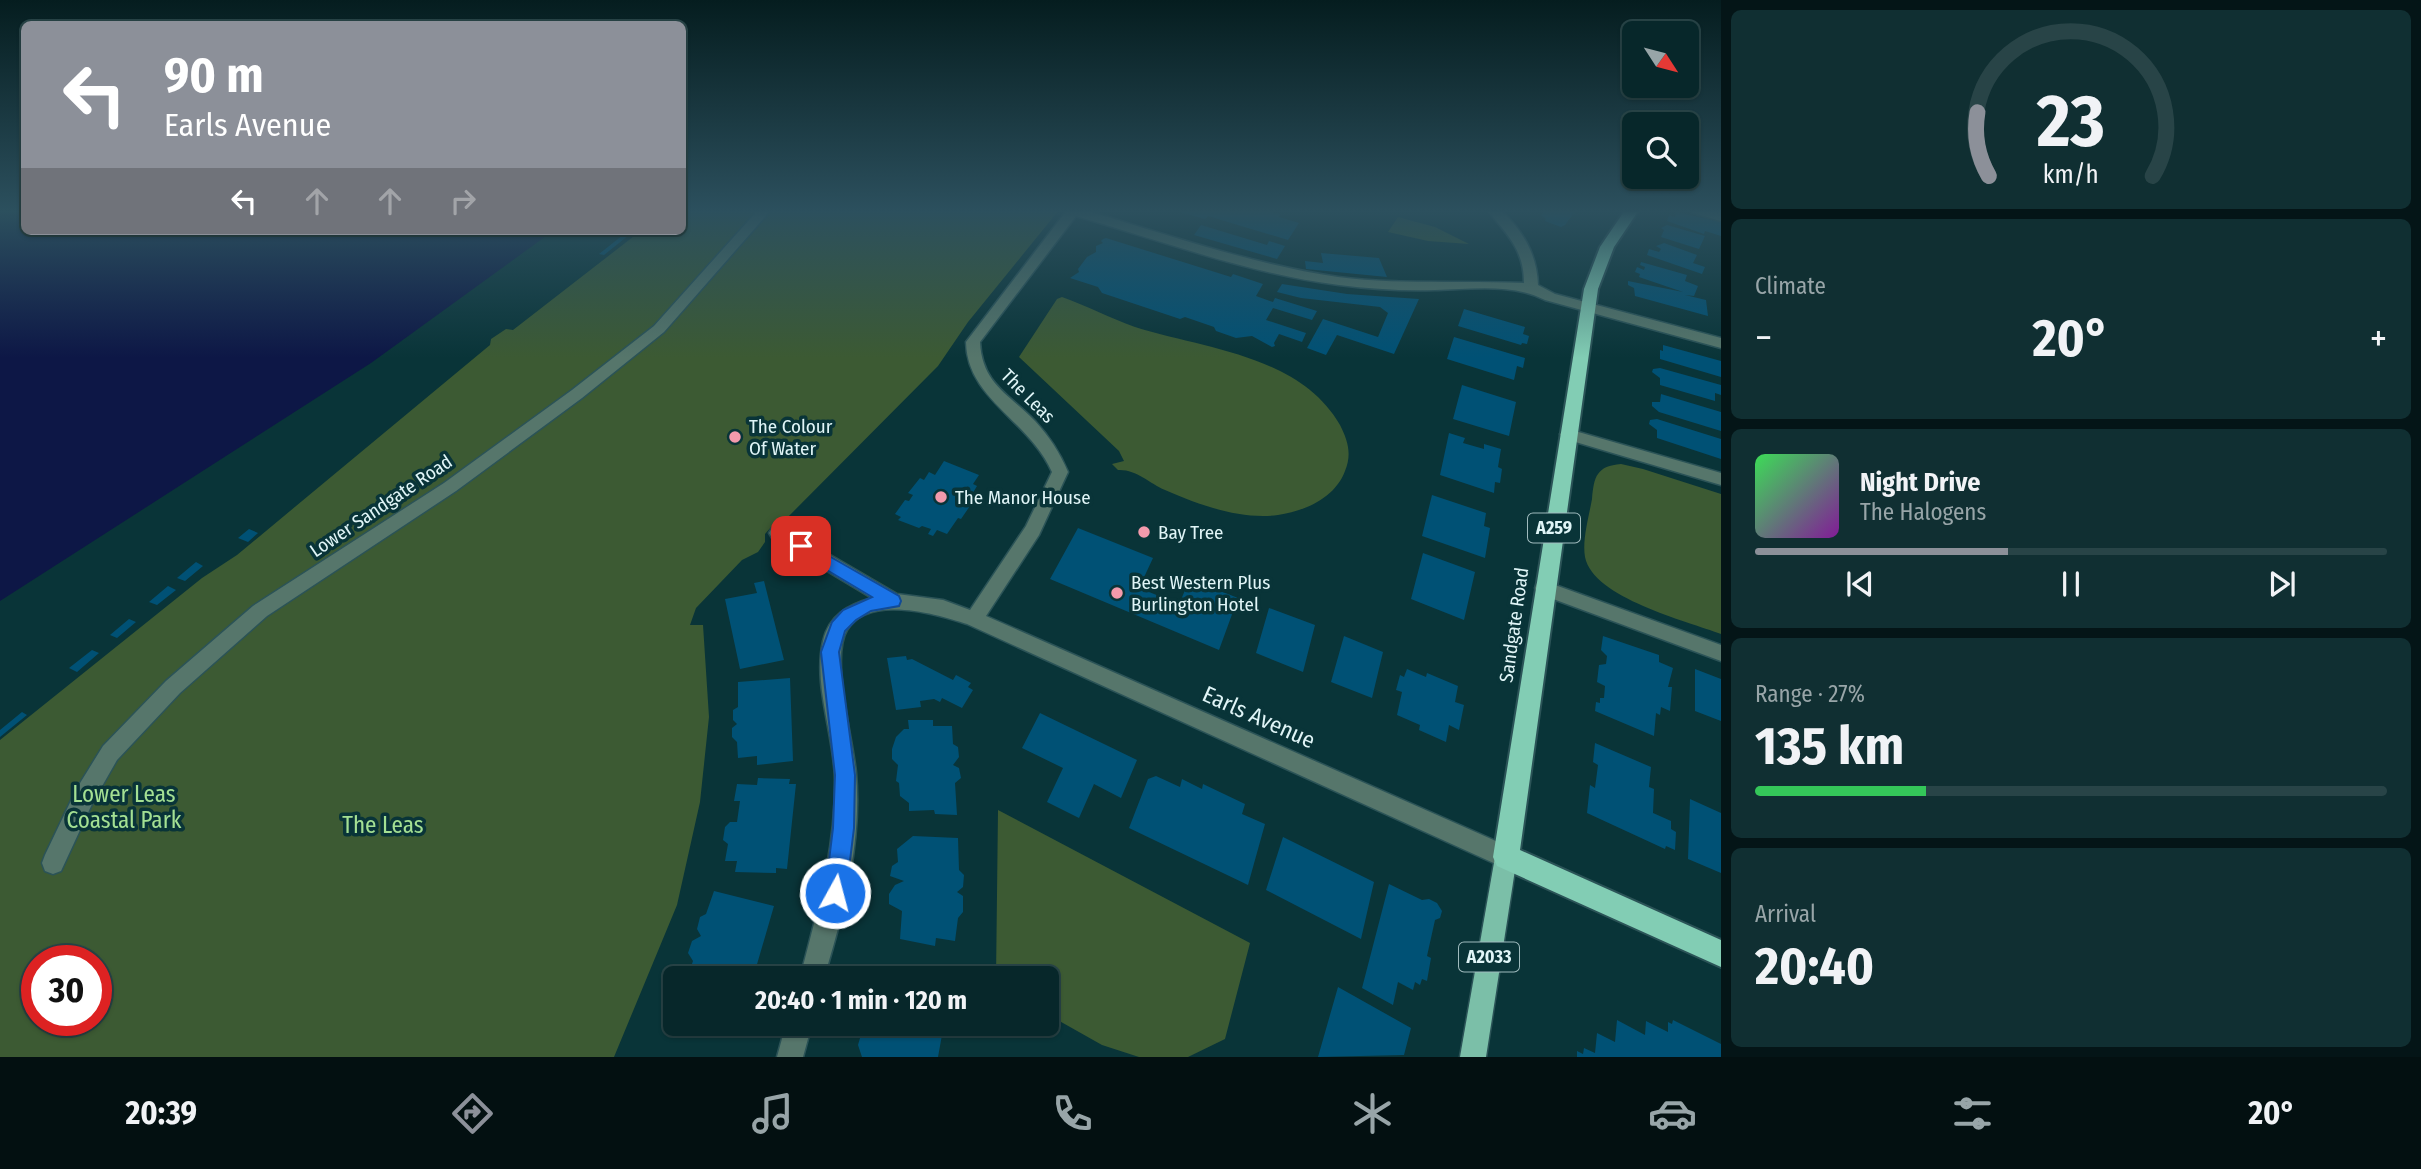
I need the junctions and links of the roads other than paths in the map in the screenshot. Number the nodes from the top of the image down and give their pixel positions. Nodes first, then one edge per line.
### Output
1 (720, 259) edge
2 (1036, 259) edge
3 (1240, 259) edge
4 (1529, 259) edge
5 (1600, 259) edge
6 (1531, 287) junction
7 (1588, 308) junction
8 (1721, 343) edge
9 (1568, 433) junction
10 (1721, 479) edge
11 (778, 533) dead end
12 (1544, 588) junction
13 (893, 601) junction
14 (974, 619) junction
15 (1721, 653) edge
16 (1506, 857) junction
17 (53, 863) dead end
18 (1721, 954) edge
19 (815, 966) edge
20 (796, 1036) edge
21 (790, 1057) edge
22 (1473, 1057) edge

1 - 17 street, Lower Sandgate Road
2 - 14 street, The Leas
3 - 6 street
4 - 6 street
5 - 7 highway, Sandgate Road / A259
6 - 7 street
7 - 8 street
7 - 9 highway, Sandgate Road / A259
9 - 10 street
9 - 12 highway, Sandgate Road / A259
11 - 13 street, Earls Avenue
12 - 15 street
12 - 16 highway, Sandgate Road / A259
13 - 14 street, Earls Avenue
13 - 19 street
14 - 16 street, Earls Avenue
16 - 18 highway, Earls Avenue
16 - 22 main road, Sandgate Road / A2033
20 - 21 street

